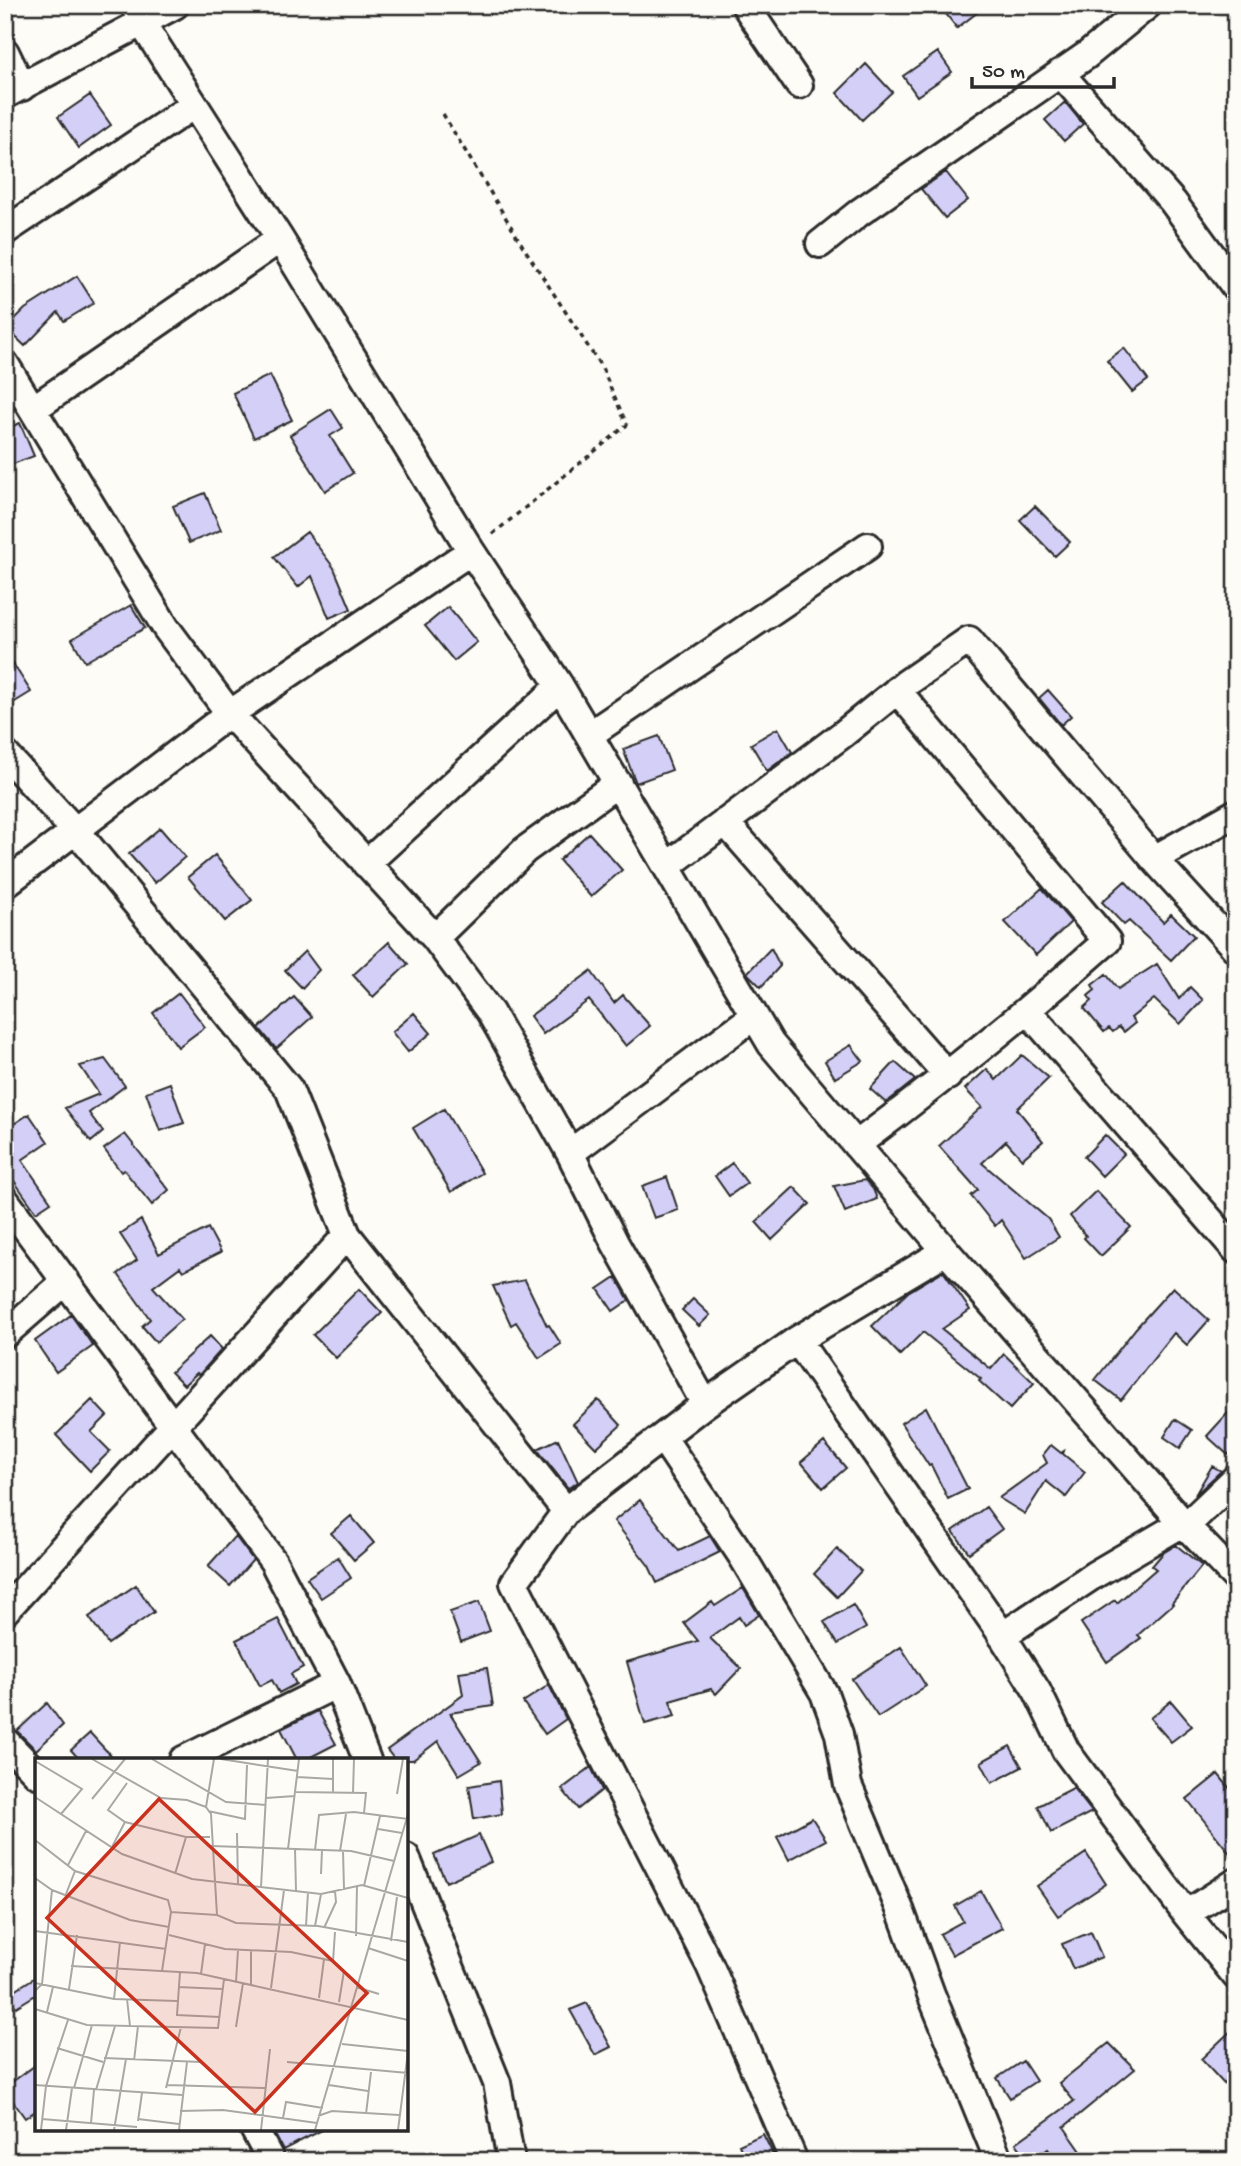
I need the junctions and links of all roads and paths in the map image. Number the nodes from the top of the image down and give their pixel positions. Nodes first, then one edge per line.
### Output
1 (175, 5) edge
2 (745, 5) edge
3 (1148, 5) edge
4 (138, 14) edge
5 (5, 52) edge
6 (1060, 73) junction
7 (799, 85) dead end
8 (13, 91) edge
9 (194, 105) junction
10 (443, 114) dead end
11 (5, 231) edge
12 (280, 239) junction
13 (820, 244) dead end
14 (1236, 288) edge
15 (5, 364) edge
16 (33, 410) junction
17 (868, 547) dead end
18 (471, 551) junction
19 (560, 686) junction
20 (897, 690) junction
21 (230, 714) junction
22 (589, 735) junction
23 (5, 754) edge
24 (618, 783) junction
25 (1236, 813) edge
26 (725, 822) junction
27 (75, 831) junction
28 (1154, 859) junction
29 (366, 864) junction
30 (667, 866) junction
31 (5, 884) edge
32 (435, 938) junction
33 (1236, 949) edge
34 (1028, 1011) junction
35 (754, 1016) junction
36 (948, 1076) junction
37 (856, 1144) junction
38 (570, 1153) junction
39 (5, 1200) edge
40 (347, 1235) junction
41 (1236, 1250) edge
42 (946, 1251) junction
43 (66, 1281) junction
44 (5, 1334) edge
45 (797, 1340) junction
46 (705, 1404) junction
47 (172, 1425) junction
48 (663, 1438) junction
49 (1236, 1478) edge
50 (566, 1511) junction
51 (1183, 1523) junction
52 (1236, 1578) edge
53 (5, 1611) edge
54 (1002, 1636) junction
55 (337, 1684) junction
56 (5, 1741) edge
57 (187, 1758) edge
58 (366, 1758) edge
59 (35, 1772) edge
60 (408, 1862) edge
61 (1236, 1882) edge
62 (1186, 1914) junction
63 (1236, 1976) edge
64 (255, 2131) edge
65 (271, 2161) edge
66 (511, 2161) edge
67 (794, 2161) edge
68 (999, 2161) edge

1 - 4 street
2 - 7 street
3 - 6 street
4 - 8 street
4 - 9 street
5 - 8 street
6 - 13 street
6 - 14 street
9 - 11 street
9 - 12 street
10 - 18 path
12 - 16 street
12 - 18 street
15 - 16 street
16 - 21 street
17 - 22 street
18 - 19 street
18 - 21 street
19 - 22 street
19 - 29 street
20 - 26 street
20 - 28 street
20 - 34 street
21 - 27 street
21 - 29 street
22 - 24 street
23 - 27 street
24 - 30 street
24 - 32 street
25 - 28 street
26 - 30 street
26 - 36 street
27 - 31 street
27 - 40 street
28 - 33 street
29 - 32 street
30 - 35 street
32 - 38 street
34 - 36 street
34 - 41 street
35 - 37 street
35 - 38 street
36 - 37 street
37 - 42 street
38 - 46 street
39 - 43 street
40 - 47 street
40 - 50 street
42 - 45 street
42 - 51 street
43 - 44 street
43 - 47 street
45 - 46 street
45 - 54 street
46 - 48 street
47 - 53 street
47 - 55 street
48 - 50 street
48 - 68 street
49 - 51 street
50 - 67 street
51 - 52 street
51 - 54 street
54 - 62 street
55 - 57 street
55 - 58 street
56 - 59 street
60 - 66 street
61 - 62 street
62 - 63 street
64 - 65 street

